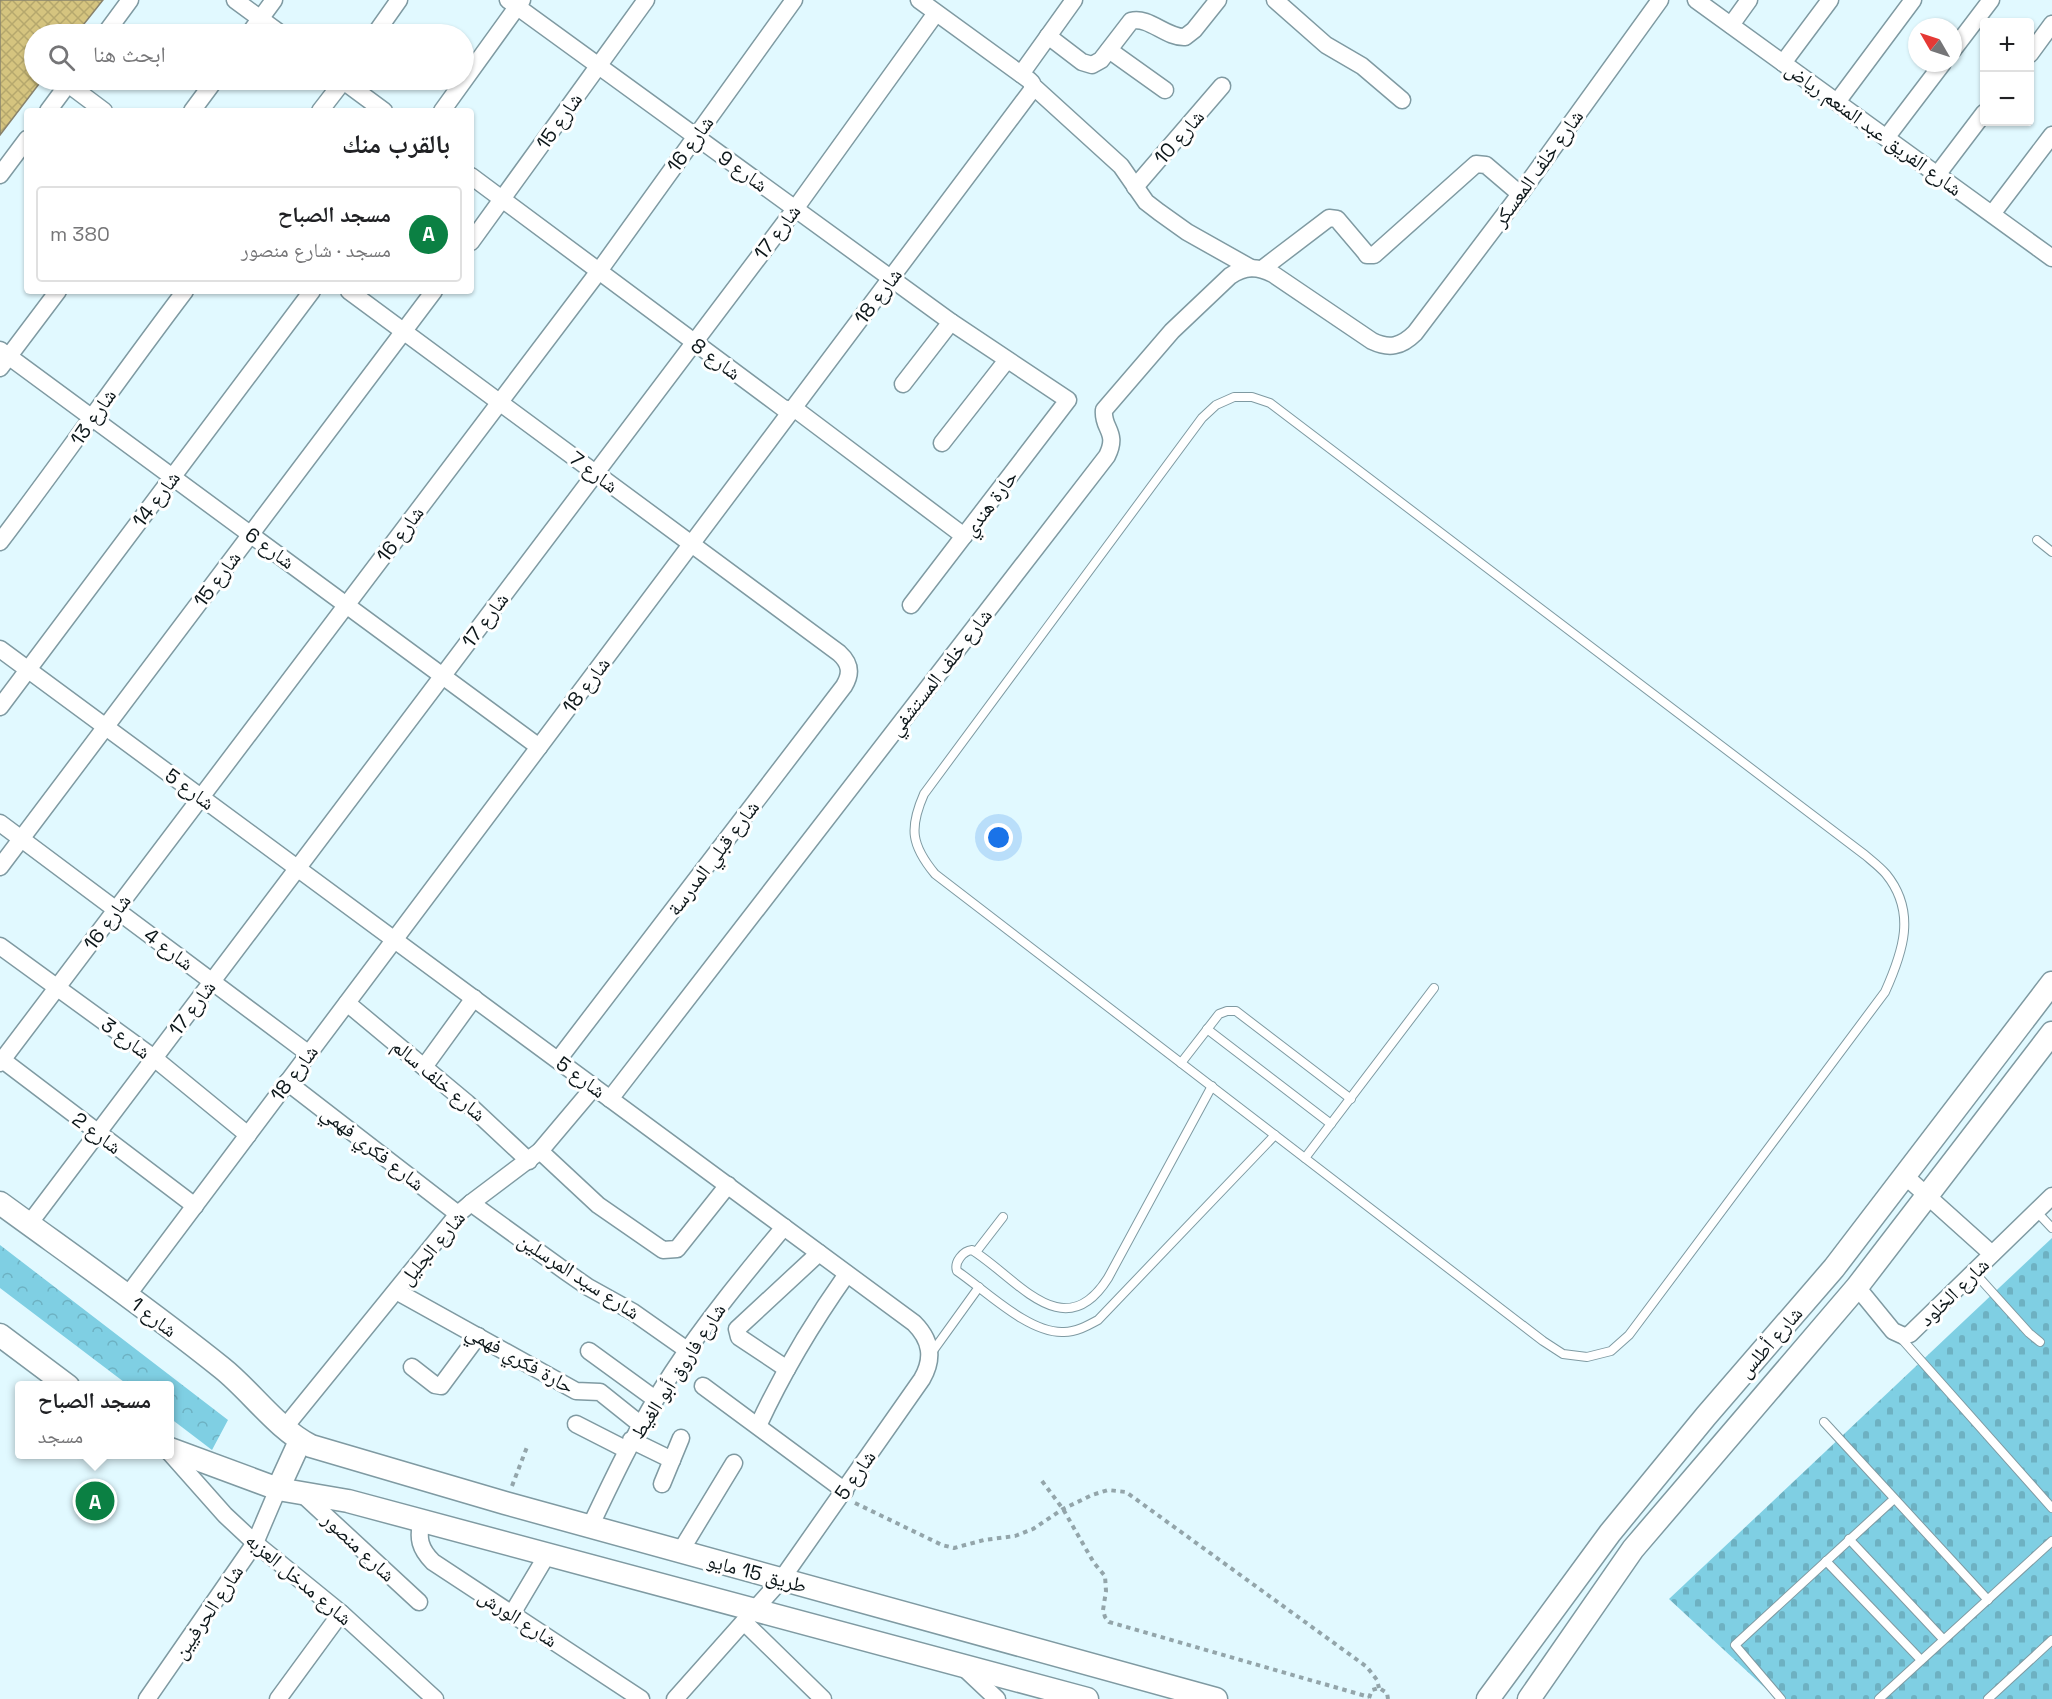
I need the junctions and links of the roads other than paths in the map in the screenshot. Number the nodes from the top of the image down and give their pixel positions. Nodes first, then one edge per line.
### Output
1 (130, 0) edge
2 (235, 0) edge
3 (274, 0) edge
4 (399, 0) edge
5 (646, 0) edge
6 (794, 0) edge
7 (919, 0) edge
8 (1074, 0) edge
9 (1218, 0) edge
10 (1275, 0) edge
11 (1660, 0) edge
12 (1696, 0) edge
13 (1749, 0) edge
14 (1830, 0) edge
15 (1913, 0) edge
16 (1991, 0) edge
17 (515, 2) edge
18 (936, 13) junction
19 (260, 19) junction
20 (112, 24) edge
21 (256, 24) edge
22 (267, 24) edge
23 (382, 24) edge
24 (2052, 24) edge
25 (1731, 25) junction
26 (1048, 36) junction
27 (1962, 38) edge
28 (2034, 49) edge
29 (1109, 50) junction
30 (474, 63) edge
31 (1783, 63) junction
32 (598, 66) junction
33 (1936, 72) edge
34 (1027, 80) junction
35 (1222, 86) dead end
36 (63, 90) edge
37 (79, 90) edge
38 (208, 90) edge
39 (336, 90) edge
40 (356, 90) edge
41 (456, 90) edge
42 (1165, 90) dead end
43 (1402, 100) dead end
44 (1837, 102) junction
45 (50, 108) edge
46 (100, 108) edge
47 (194, 108) edge
48 (322, 108) edge
49 (380, 108) edge
50 (444, 108) edge
51 (1980, 118) edge
52 (2052, 135) edge
53 (695, 136) junction
54 (1886, 138) junction
55 (24, 143) edge
56 (0, 175) edge
57 (1937, 175) junction
58 (474, 178) edge
59 (1135, 187) junction
60 (1520, 194) junction
61 (503, 200) junction
62 (795, 209) junction
63 (1992, 214) junction
64 (474, 238) edge
65 (2052, 258) edge
66 (1257, 268) junction
67 (599, 271) junction
68 (891, 278) junction
69 (56, 294) edge
70 (183, 294) edge
71 (310, 294) edge
72 (353, 294) edge
73 (432, 294) edge
74 (951, 322) junction
75 (404, 331) junction
76 (694, 342) junction
77 (3, 358) edge
78 (1007, 360) junction
79 (903, 384) dead end
80 (1068, 400) joint
81 (500, 402) junction
82 (792, 409) junction
83 (93, 417) junction
84 (942, 443) dead end
85 (596, 473) junction
86 (173, 477) junction
87 (251, 534) junction
88 (964, 536) junction
89 (2037, 540) dead end
90 (0, 542) edge
91 (691, 544) junction
92 (2052, 552) edge
93 (347, 605) junction
94 (911, 605) dead end
95 (0, 649) edge
96 (839, 652) joint
97 (28, 670) junction
98 (443, 676) junction
99 (0, 707) edge
100 (106, 727) junction
101 (539, 747) junction
102 (202, 798) junction
103 (0, 823) edge
104 (21, 839) junction
105 (0, 867) edge
106 (298, 868) junction
107 (117, 910) junction
108 (394, 940) junction
109 (0, 946) edge
110 (212, 982) junction
111 (2052, 983) edge
112 (57, 987) junction
113 (1434, 988) dead end
114 (474, 998) junction
115 (347, 1003) junction
116 (1207, 1029) junction
117 (2052, 1033) edge
118 (309, 1054) junction
119 (154, 1058) junction
120 (1, 1060) edge
121 (558, 1060) junction
122 (1181, 1063) junction
123 (424, 1067) junction
124 (287, 1082) junction
125 (1212, 1086) junction
126 (594, 1087) junction
127 (610, 1099) junction
128 (1351, 1099) junction
129 (1331, 1124) junction
130 (97, 1133) junction
131 (248, 1135) junction
132 (1275, 1135) junction
133 (534, 1156) junction
134 (1305, 1158) junction
135 (1904, 1175) junction
136 (728, 1185) junction
137 (1927, 1195) junction
138 (2052, 1196) edge
139 (0, 1203) edge
140 (471, 1203) junction
141 (195, 1206) junction
142 (2036, 1211) junction
143 (458, 1214) junction
144 (1003, 1217) dead end
145 (29, 1224) junction
146 (784, 1227) junction
147 (2052, 1228) edge
148 (976, 1252) junction
149 (819, 1253) junction
150 (1992, 1254) junction
151 (1974, 1272) junction
152 (847, 1274) junction
153 (979, 1287) junction
154 (1857, 1287) junction
155 (396, 1291) junction
156 (127, 1296) junction
157 (1898, 1334) junction
158 (0, 1335) edge
159 (478, 1336) junction
160 (2040, 1342) dead end
161 (687, 1350) junction
162 (589, 1351) dead end
163 (930, 1356) junction
164 (412, 1367) dead end
165 (787, 1369) junction
166 (61, 1381) edge
167 (704, 1386) dead end
168 (655, 1399) junction
169 (1824, 1422) dead end
170 (576, 1424) dead end
171 (640, 1424) junction
172 (758, 1426) junction
173 (293, 1434) junction
174 (681, 1438) dead end
175 (629, 1445) junction
176 (174, 1452) edge
177 (174, 1456) edge
178 (672, 1460) junction
179 (734, 1463) dead end
180 (662, 1484) dead end
181 (289, 1490) junction
182 (843, 1493) junction
183 (1894, 1499) junction
184 (2052, 1508) edge
185 (422, 1521) junction
186 (590, 1527) junction
187 (1849, 1539) junction
188 (2052, 1541) edge
189 (255, 1543) junction
190 (680, 1552) junction
191 (548, 1555) junction
192 (1826, 1561) junction
193 (781, 1580) junction
194 (1988, 1600) junction
195 (419, 1602) dead end
196 (341, 1613) junction
197 (512, 1614) junction
198 (749, 1617) junction
199 (1943, 1640) junction
200 (2052, 1640) edge
201 (1921, 1660) junction
202 (962, 1666) junction
203 (147, 1699) edge
204 (278, 1699) edge
205 (435, 1699) edge
206 (641, 1699) edge
207 (675, 1699) edge
208 (823, 1699) edge
209 (997, 1699) edge
210 (1087, 1699) edge
211 (1216, 1699) edge
212 (1488, 1699) edge
213 (1529, 1699) edge
214 (1781, 1699) edge
215 (1879, 1699) edge
216 (1988, 1699) edge

1 - 20 street
2 - 19 street
3 - 19 street
4 - 23 street
5 - 32 street, شارع 15
6 - 53 street, شارع 16
7 - 18 street
8 - 26 street, شارع 18
9 - 29 street
10 - 43 street
11 - 60 street, شارع خلف المعسكر
12 - 25 street, شارع الفريق عبد المنعم رياض
13 - 25 street
14 - 31 street
15 - 44 street
16 - 27 street
17 - 30 street
17 - 32 street, شارع 9
18 - 34 street
18 - 62 street, شارع 17
19 - 21 street
19 - 22 street
24 - 28 street
25 - 31 street, شارع الفريق عبد المنعم رياض
26 - 29 street
26 - 34 street, شارع 18
29 - 42 street
31 - 44 street, شارع الفريق عبد المنعم رياض
32 - 53 street, شارع 9
32 - 61 street, شارع 15
33 - 54 street
34 - 59 street
34 - 68 street, شارع 18
35 - 59 street, شارع 10
36 - 45 street
37 - 46 street
38 - 47 street
39 - 48 street
40 - 49 street
41 - 50 street
44 - 54 street, شارع الفريق عبد المنعم رياض
51 - 57 street
52 - 63 street
53 - 62 street, شارع 9
53 - 67 street, شارع 16
54 - 57 street, شارع الفريق عبد المنعم رياض
55 - 56 street
57 - 63 street, شارع الفريق عبد المنعم رياض
58 - 61 street, شارع 8
59 - 66 street
60 - 66 street
60 - 66 street, شارع خلف المعسكر
61 - 64 street, شارع 15
61 - 67 street, شارع 8
62 - 68 street, شارع 9
62 - 76 street, شارع 17
63 - 65 street, شارع الفريق عبد المنعم رياض
66 - 127 street, شارع خلف المستشفي
67 - 76 street, شارع 8
67 - 81 street, شارع 16
68 - 74 street, شارع 9
68 - 82 street, شارع 18
69 - 77 street
70 - 83 street, شارع 13
71 - 86 street, شارع 14
72 - 75 street, شارع 7
73 - 75 street, شارع 15
74 - 78 street, شارع 9
74 - 79 street
75 - 81 street, شارع 7
75 - 87 street, شارع 15
76 - 82 street, شارع 8
76 - 85 street, شارع 17
77 - 83 street, شارع 6
78 - 80 street, شارع 9
78 - 84 street
80 - 88 street, حارة هندي
81 - 85 street, شارع 7
81 - 93 street, شارع 16
82 - 88 street, شارع 8
82 - 91 street, شارع 18
83 - 86 street, شارع 6
83 - 90 street, شارع 13
85 - 91 street, شارع 7
85 - 98 street, شارع 17
86 - 87 street, شارع 6
86 - 97 street, شارع 14
87 - 93 street, شارع 6
87 - 100 street, شارع 15
88 - 94 street, حارة هندي
89 - 92 lane
91 - 96 street, شارع 7
91 - 101 street, شارع 18
93 - 98 street, شارع 6
93 - 102 street, شارع 16
95 - 97 street, شارع 5
96 - 121 street, شارع قبلي المدرسة
97 - 99 street, شارع 14
97 - 100 street, شارع 5
98 - 101 street, شارع 6
98 - 106 street, شارع 17
100 - 102 street, شارع 5
100 - 104 street, شارع 15
101 - 108 street, شارع 18
102 - 106 street, شارع 5
102 - 107 street, شارع 16
103 - 104 street, شارع 4
104 - 105 street, شارع 15
104 - 107 street, شارع 4
106 - 108 street, شارع 5
106 - 110 street, شارع 17
107 - 110 street, شارع 4
107 - 112 street, شارع 16
108 - 114 street, شارع 5
108 - 115 street, شارع 18
109 - 112 street, شارع 3
110 - 118 street, شارع 4
110 - 119 street, شارع 17
111 - 135 street, شارع أطلس
112 - 119 street, شارع 3
112 - 120 street, شارع 16
113 - 128 lane
114 - 121 street, شارع 5
114 - 123 street
115 - 118 street, شارع 18
115 - 123 street, شارع خلف سالم
116 - 122 lane
116 - 128 lane
116 - 129 lane
117 - 137 street, شارع أطلس
118 - 124 street, شارع 18
119 - 130 street, شارع 17
119 - 131 street, شارع 3
120 - 130 street, شارع 2
121 - 126 street, شارع 5
122 - 125 lane
122 - 134 lane
123 - 133 street, شارع خلف سالم
124 - 131 street, شارع 18
124 - 143 street, شارع فكري فهمي
125 - 132 lane
125 - 148 lane
126 - 127 street, شارع 5
126 - 133 street, شارع الجليل
127 - 136 street, شارع 5
128 - 129 lane
129 - 134 lane
130 - 141 street, شارع 2
130 - 145 street, شارع 17
131 - 141 street, شارع 18
132 - 134 lane
132 - 153 lane
133 - 136 street, شارع خلف سالم
133 - 140 street, شارع الجليل
135 - 137 street
135 - 212 street, شارع أطلس
136 - 146 street, شارع 5
137 - 150 street
137 - 154 street, شارع أطلس
138 - 142 street, شارع الخلود
139 - 145 street, شارع 1
140 - 143 street, شارع الجليل
140 - 161 street, شارع سيد المرسلين
141 - 156 street, شارع 18
142 - 147 lane
142 - 150 street, شارع الخلود
143 - 155 street, شارع الجليل
144 - 148 lane
145 - 156 street, شارع 1
146 - 149 street, شارع 5
146 - 161 street, شارع فاروق أبو الغيط
148 - 153 lane
149 - 152 street, شارع 5
149 - 165 street
150 - 151 street, شارع الخلود
151 - 157 street, شارع الخلود
151 - 160 lane
152 - 163 street, شارع 5
152 - 165 street
153 - 163 lane
154 - 157 street, شارع الخلود
154 - 213 street, شارع أطلس
155 - 159 street, حارة فكري فهمي
155 - 173 street, شارع الجليل
156 - 173 street, شارع 1
157 - 184 lane
158 - 166 street
159 - 164 street
159 - 171 street, حارة فكري فهمي
161 - 168 street, شارع فاروق أبو الغيط
162 - 168 street
163 - 182 street, شارع 5
165 - 172 street
167 - 172 street
168 - 171 street, شارع فاروق أبو الغيط
169 - 183 lane
170 - 175 street
171 - 175 street, شارع فاروق أبو الغيط
172 - 182 street
173 - 181 street
173 - 186 street, طريق 15 مايو
174 - 178 street
175 - 178 street
175 - 186 street, شارع فاروق أبو الغيط
176 - 181 street, شارع منصور
177 - 189 street, شارع مدخل العزبه
178 - 180 street
179 - 190 street
181 - 185 street, طريق 15 مايو
181 - 189 street, شارع الحرفيين
181 - 195 street, شارع منصور
182 - 193 street, شارع 5
183 - 187 lane
183 - 194 lane
185 - 191 street, طريق 15 مايو
185 - 197 street, شارع الورش
186 - 190 street, طريق 15 مايو
187 - 192 lane
187 - 199 lane
188 - 194 lane
189 - 196 street, شارع مدخل العزبه
189 - 203 street, شارع الحرفيين
190 - 193 street, طريق 15 مايو
191 - 197 street
191 - 198 street, طريق 15 مايو
192 - 201 lane
192 - 214 lane
193 - 198 street, شارع 5
193 - 211 street, طريق 15 مايو
194 - 199 lane
196 - 204 street
196 - 205 street, شارع مدخل العزبه
197 - 206 street, شارع الورش
198 - 202 street, طريق 15 مايو
198 - 207 street, شارع 5
198 - 208 street
199 - 201 lane
200 - 216 lane
201 - 215 lane
202 - 209 street
202 - 210 street, طريق 15 مايو

